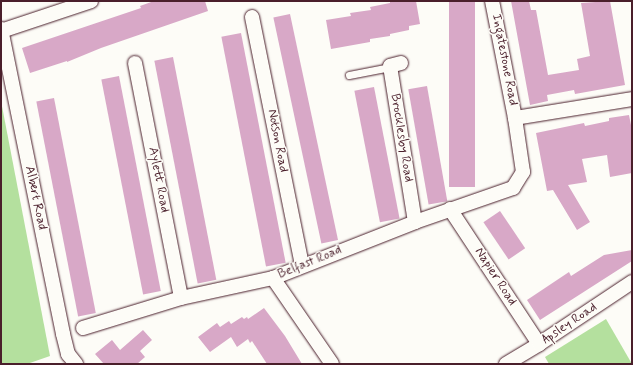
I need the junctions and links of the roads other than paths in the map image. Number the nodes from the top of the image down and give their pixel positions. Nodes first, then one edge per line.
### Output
1 (91, 1) edge
2 (492, 1) edge
3 (252, 17) dead end
4 (1, 30) edge
5 (135, 63) dead end
6 (395, 65) joint
7 (349, 75) dead end
8 (632, 99) edge
9 (515, 118) junction
10 (523, 172) joint
11 (450, 209) junction
12 (415, 222) junction
13 (302, 265) junction
14 (273, 278) junction
15 (632, 282) edge
16 (181, 298) junction
17 (83, 328) dead end
18 (539, 344) junction
19 (76, 364) edge
20 (332, 364) edge
21 (506, 364) edge

1 - 4 street
2 - 9 street, Ingatestone Road
3 - 13 street, Notson Road
4 - 19 street, Albert Road
5 - 16 street, Aylett Road
6 - 7 lane
6 - 12 street, Brocklesby Road
8 - 9 street, Ingatestone Road
9 - 10 street, Ingatestone Road
10 - 11 street, Belfast Road
11 - 12 street, Belfast Road
11 - 18 street, Napier Road
12 - 13 street, Belfast Road
13 - 14 street, Belfast Road
14 - 16 street, Belfast Road
14 - 20 street
15 - 18 street, Apsley Road
16 - 17 street, Belfast Road
18 - 21 street, Apsley Road

